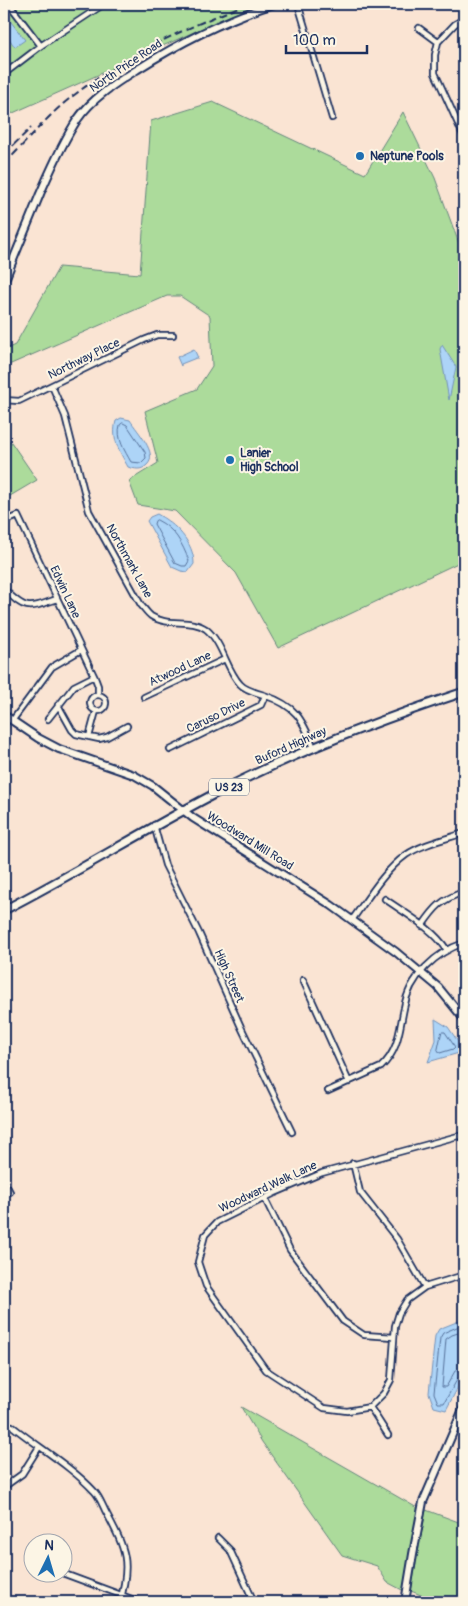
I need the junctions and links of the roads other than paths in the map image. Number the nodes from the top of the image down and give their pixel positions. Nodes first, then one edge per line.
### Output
1 (9, 4) edge
2 (104, 4) edge
3 (274, 4) edge
4 (298, 4) edge
5 (95, 6) edge
6 (464, 19) edge
7 (419, 28) dead end
8 (438, 42) junction
9 (41, 46) junction
10 (4, 66) edge
11 (6, 72) edge
12 (332, 118) dead end
13 (464, 138) edge
14 (4, 282) edge
15 (173, 335) dead end
16 (52, 386) junction
17 (4, 400) edge
18 (4, 522) edge
19 (4, 589) edge
20 (57, 599) junction
21 (81, 650) junction
22 (225, 659) junction
23 (94, 676) junction
24 (464, 692) edge
25 (98, 695) junction
26 (265, 696) junction
27 (144, 697) dead end
28 (58, 705) junction
29 (96, 711) junction
30 (4, 715) edge
31 (48, 719) dead end
32 (12, 721) junction
33 (127, 726) dead end
34 (89, 737) junction
35 (314, 748) junction
36 (170, 750) dead end
37 (183, 811) junction
38 (154, 825) junction
39 (464, 833) edge
40 (464, 892) edge
41 (384, 899) dead end
42 (4, 910) edge
43 (352, 920) junction
44 (422, 926) junction
45 (464, 943) edge
46 (447, 950) junction
47 (421, 972) junction
48 (303, 980) dead end
49 (464, 1019) edge
50 (349, 1082) junction
51 (328, 1091) dead end
52 (292, 1132) dead end
53 (464, 1137) edge
54 (353, 1163) junction
55 (4, 1181) edge
56 (10, 1192) dead end
57 (265, 1199) junction
58 (464, 1275) edge
59 (425, 1288) junction
60 (394, 1337) junction
61 (370, 1407) junction
62 (464, 1407) edge
63 (12, 1426) dead end
64 (388, 1435) dead end
65 (39, 1448) junction
66 (4, 1487) edge
67 (218, 1538) dead end
68 (72, 1577) edge
69 (122, 1595) junction
70 (120, 1602) edge
71 (140, 1602) edge
72 (254, 1602) edge
73 (405, 1602) edge

1 - 9 street
2 - 5 street
3 - 14 street, North Price Road
4 - 12 street
5 - 9 street
6 - 8 street
7 - 8 street
8 - 13 street
9 - 11 street
10 - 11 street
15 - 16 street, Northway Place
16 - 17 street, Northway Place
16 - 22 street, Northmark Lane
18 - 20 street, Edwin Lane
19 - 20 street
20 - 21 street, Edwin Lane
21 - 23 street, Edwin Lane
21 - 32 street
22 - 26 street, Northmark Lane
22 - 27 street, Atwood Lane
23 - 25 street, Edwin Lane
23 - 28 street
24 - 35 main road, Buford Highway / US 23
25 - 29 street, Edwin Lane
25 - 29 street, Edwin Lane
26 - 35 street, Northmark Lane
26 - 36 street, Caruso Drive
28 - 31 street
28 - 34 street
29 - 34 street, Edwin Lane
30 - 32 street, Woodward Mill Road
32 - 37 street, Woodward Mill Road
33 - 34 street
35 - 37 main road, Buford Highway / US 23
37 - 38 main road, Buford Highway / US 23
37 - 43 street, Woodward Mill Road
38 - 42 main road, Buford Highway / US 23
38 - 52 street, High Street
39 - 43 street
40 - 44 street
41 - 44 street
43 - 47 street, Woodward Mill Road
44 - 46 street
45 - 46 street
46 - 47 street
47 - 49 street, Woodward Mill Road
47 - 50 street
48 - 50 street
50 - 51 street
53 - 54 street, Woodward Walk Lane
54 - 57 street, Woodward Walk Lane
54 - 59 street
55 - 56 street
57 - 60 street
57 - 61 street, Woodward Walk Lane
58 - 59 street
59 - 60 street
60 - 61 street
61 - 64 street
62 - 73 street
63 - 65 street
65 - 66 street
65 - 69 street
67 - 72 street
68 - 69 street
69 - 70 street
69 - 71 street

